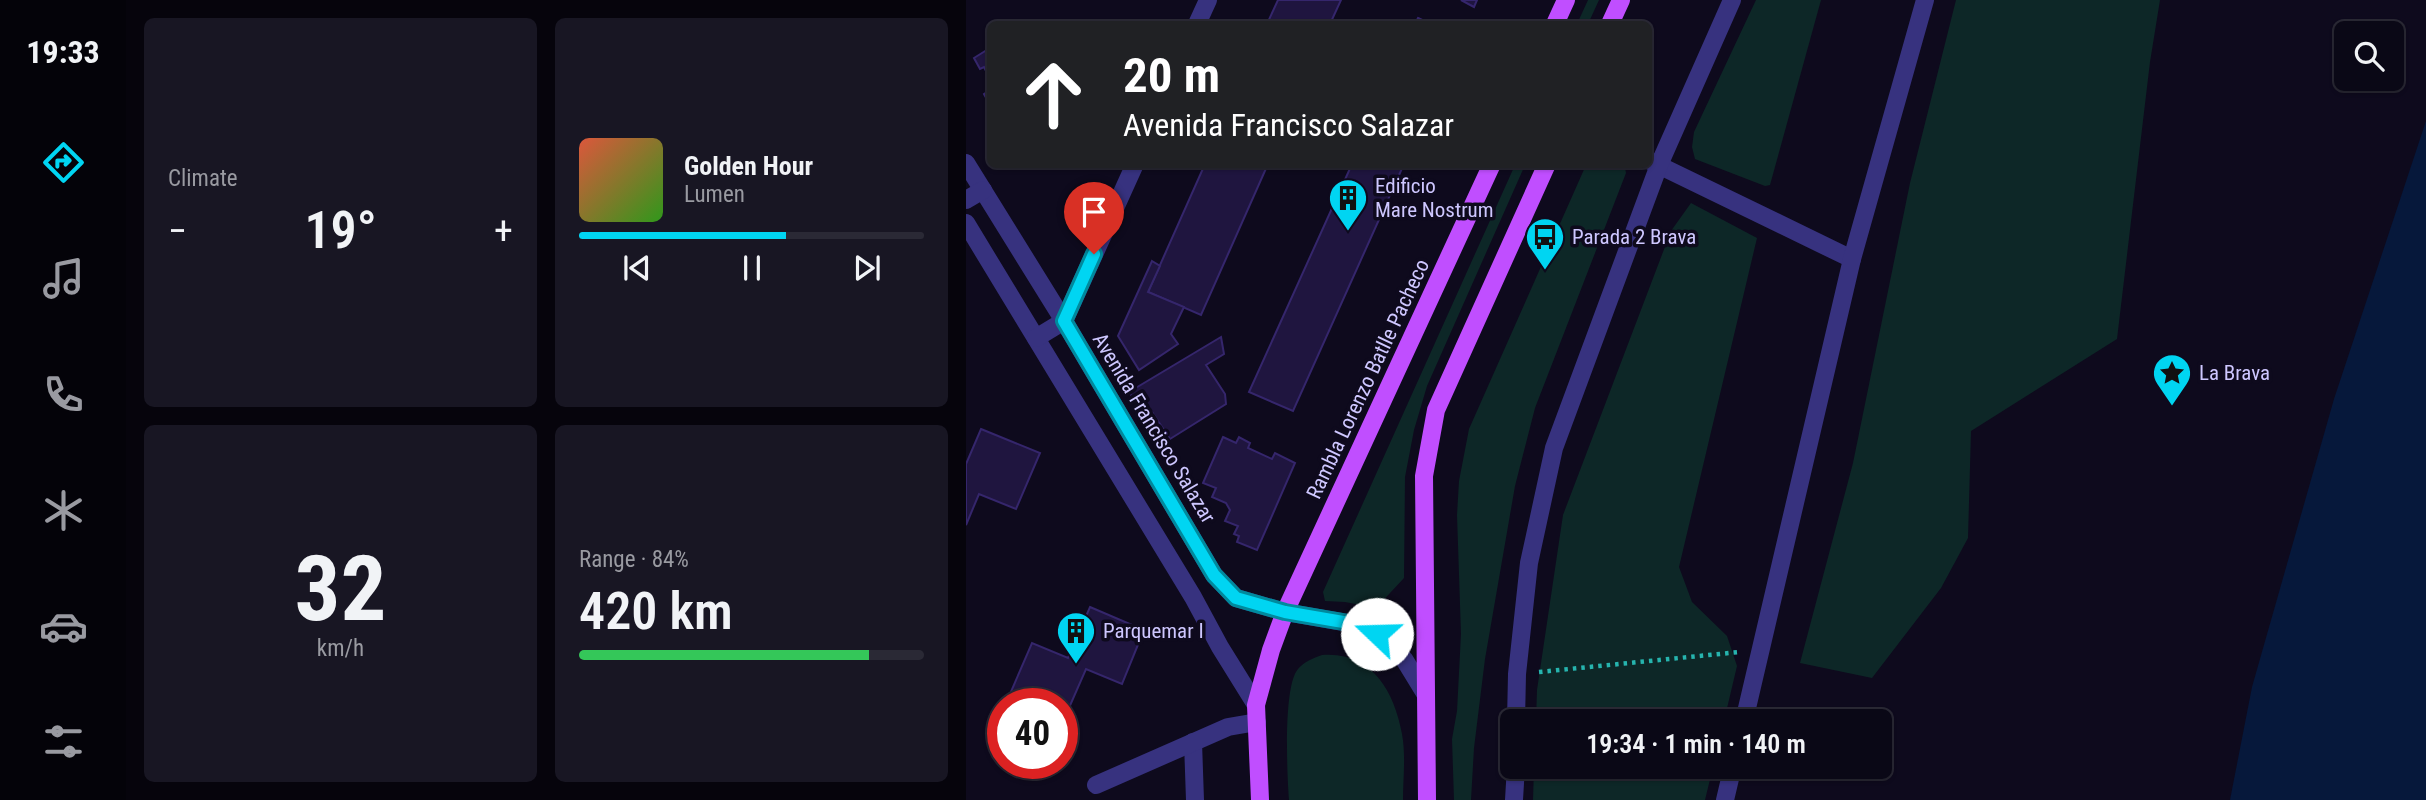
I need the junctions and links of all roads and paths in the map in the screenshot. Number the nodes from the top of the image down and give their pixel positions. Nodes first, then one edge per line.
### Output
1 (1208, 0) edge
2 (1566, 0) edge
3 (1621, 0) edge
4 (1732, 0) edge
5 (1925, 0) edge
6 (1198, 21) edge
7 (1556, 21) edge
8 (1611, 21) edge
9 (1654, 162) edge
10 (966, 163) edge
11 (1133, 168) edge
12 (1490, 168) edge
13 (1545, 168) edge
14 (1652, 168) edge
15 (983, 190) junction
16 (966, 200) edge
17 (966, 223) edge
18 (1852, 259) junction
19 (1064, 321) junction
20 (1036, 338) junction
21 (1125, 424) junction
22 (1097, 440) junction
23 (1285, 612) junction
24 (1761, 650) junction
25 (1517, 674) junction
26 (1426, 695) junction
27 (1516, 709) edge
28 (1747, 709) edge
29 (1257, 713) junction
30 (1193, 741) junction
31 (1515, 779) edge
32 (1730, 779) edge
33 (1096, 785) dead end
34 (1195, 800) edge
35 (1259, 800) edge
36 (1427, 800) edge
37 (1514, 800) edge
38 (1725, 800) edge

1 - 6 street
2 - 7 main road
3 - 8 main road
4 - 9 street
5 - 18 street
9 - 18 street
10 - 15 street, Avenida Francisco Salazar
11 - 19 street
12 - 23 main road, Rambla Lorenzo Batlle Pacheco
13 - 26 main road
14 - 25 street
15 - 16 street
15 - 19 street, Avenida Francisco Salazar
17 - 20 street
18 - 24 street
19 - 20 street
19 - 21 street, Avenida Francisco Salazar
20 - 22 street
21 - 22 street
21 - 23 street, Avenida Francisco Salazar
22 - 29 street
23 - 26 street, Avenida Francisco Salazar
23 - 29 main road, Rambla Lorenzo Batlle Pacheco
24 - 25 path
24 - 28 street
25 - 27 street
26 - 36 main road
29 - 30 street
29 - 35 main road, Rambla Lorenzo Batlle Pacheco
30 - 33 street
30 - 34 street
31 - 37 street
32 - 38 street

